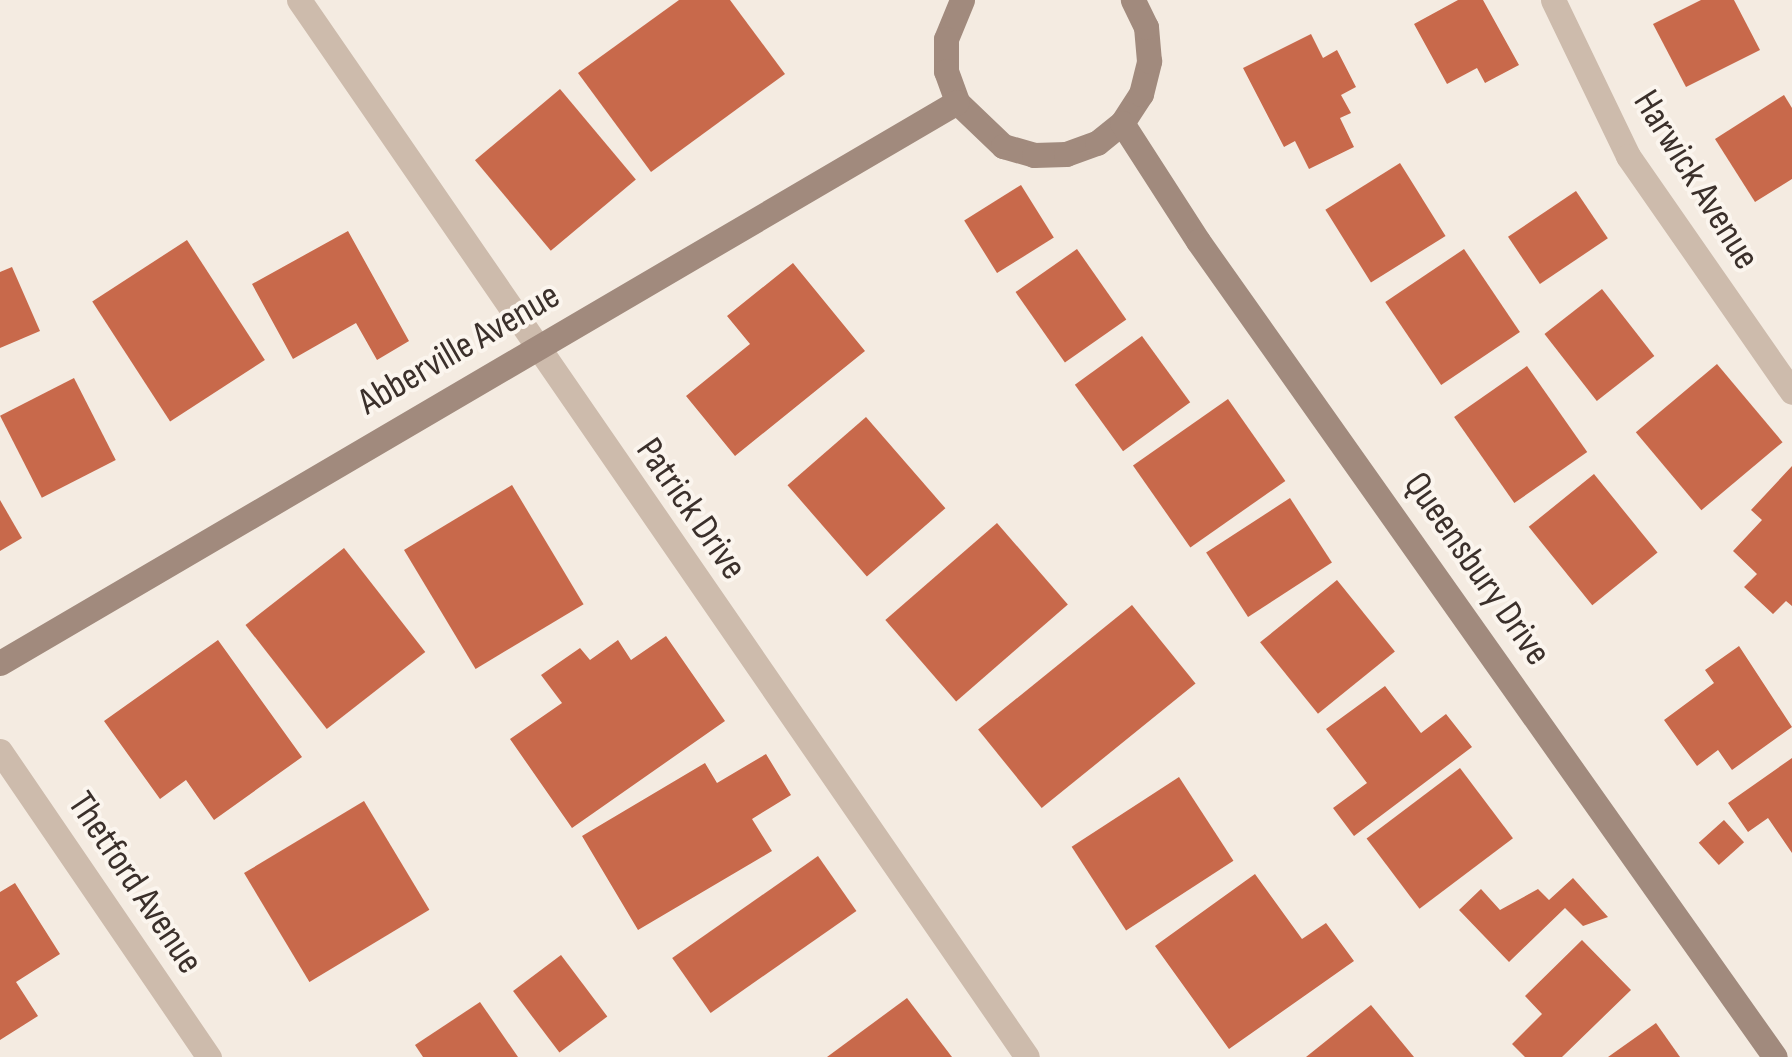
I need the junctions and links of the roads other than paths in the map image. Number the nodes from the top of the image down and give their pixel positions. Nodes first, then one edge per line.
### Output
1 (299, 0) edge
2 (962, 0) edge
3 (1133, 0) edge
4 (1553, 0) edge
5 (957, 102) junction
6 (1122, 123) junction
7 (534, 347) junction
8 (1792, 392) edge
9 (0, 662) edge
10 (0, 751) edge
11 (209, 1057) edge
12 (1028, 1057) edge
13 (1775, 1057) edge

1 - 7 street, Patrick Drive
2 - 5 street
3 - 6 street
4 - 8 street, Harwick Avenue
5 - 6 street
5 - 7 street, Abberville Avenue
6 - 13 street, Queensbury Drive
7 - 9 street, Abberville Avenue
7 - 12 street, Patrick Drive
10 - 11 street, Thetford Avenue

